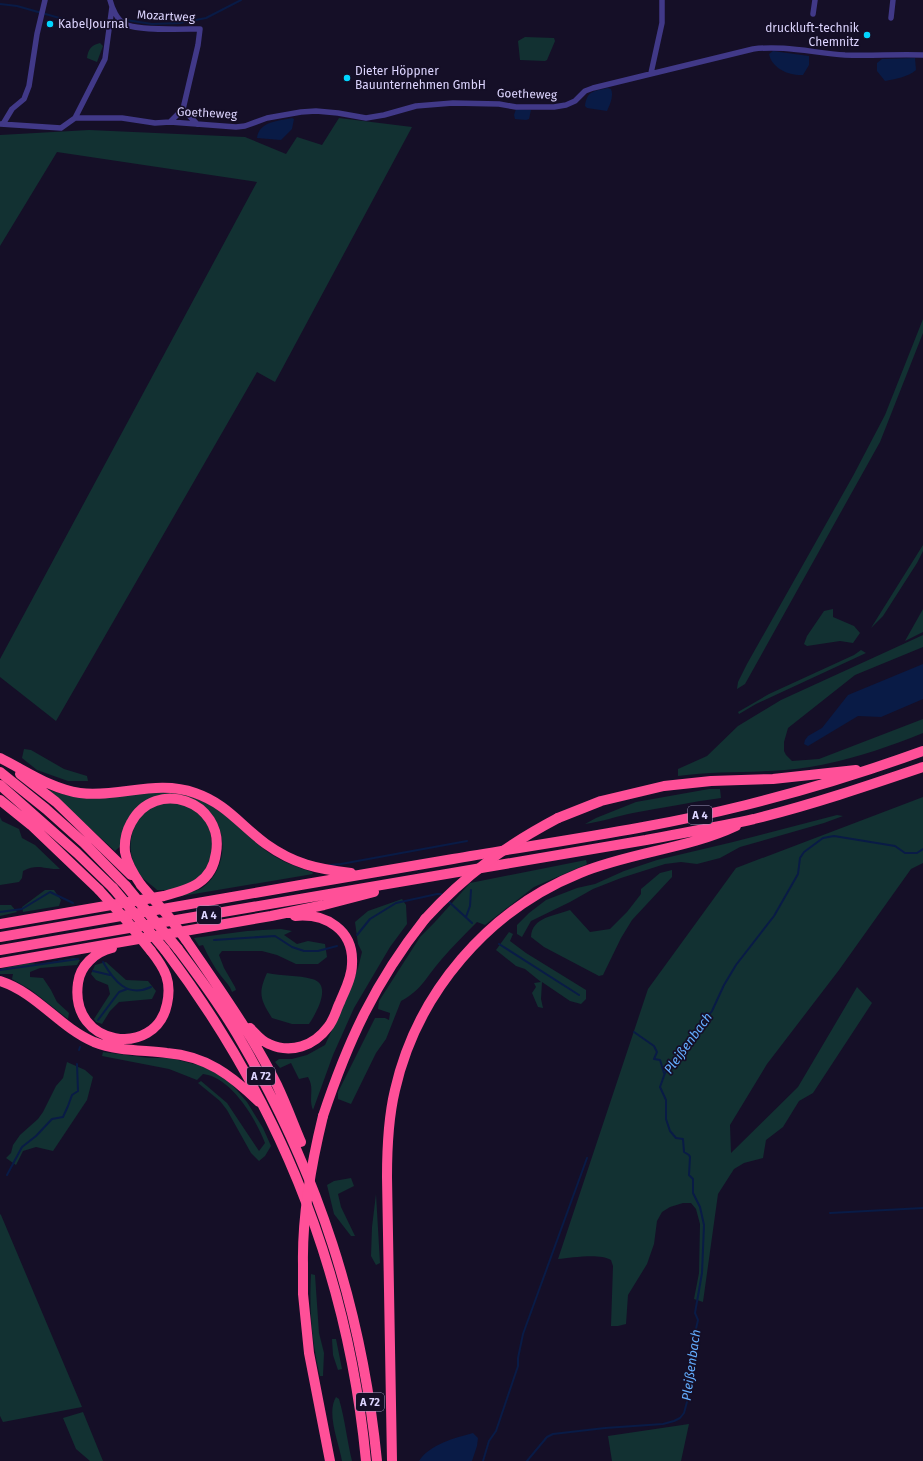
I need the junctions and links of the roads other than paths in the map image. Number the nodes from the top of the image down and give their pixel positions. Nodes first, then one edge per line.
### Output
1 (45, 0) edge
2 (110, 0) edge
3 (662, 0) edge
4 (815, 0) edge
5 (892, 0) edge
6 (112, 7) junction
7 (813, 14) dead end
8 (891, 18) dead end
9 (923, 55) edge
10 (651, 73) junction
11 (183, 110) junction
12 (75, 118) junction
13 (170, 122) junction
14 (1, 124) edge
15 (197, 124) junction
16 (923, 751) edge
17 (0, 758) edge
18 (923, 767) edge
19 (874, 768) junction
20 (0, 772) edge
21 (0, 785) edge
22 (0, 800) edge
23 (753, 819) junction
24 (360, 875) junction
25 (418, 879) junction
26 (141, 885) junction
27 (271, 916) junction
28 (0, 924) edge
29 (0, 936) edge
30 (139, 939) junction
31 (0, 950) edge
32 (0, 963) edge
33 (0, 981) edge
34 (238, 1015) junction
35 (266, 1109) junction
36 (323, 1214) junction
37 (330, 1461) edge
38 (366, 1461) edge
39 (377, 1461) edge
40 (392, 1461) edge

1 - 14 street
2 - 6 street, Mozartweg
3 - 10 street
4 - 7 street
5 - 8 street
6 - 11 street, Mozartweg
6 - 12 street
9 - 10 street, Goetheweg
10 - 15 street, Goetheweg
11 - 13 street
11 - 15 street
12 - 13 street, Goetheweg
12 - 14 street
13 - 15 street, Goetheweg
16 - 19 highway, A 4
17 - 24 highway
17 - 26 highway
18 - 23 highway, A 4
19 - 24 highway, A 4
19 - 37 highway, bridge
20 - 36 highway, A 72, bridge
21 - 35 highway, A 72, bridge
22 - 30 highway, bridge
23 - 25 highway, A 4
23 - 40 highway
24 - 29 highway, A 4
25 - 27 highway
25 - 31 highway, A 4
26 - 28 highway
26 - 34 highway, bridge
27 - 30 highway
27 - 34 highway
30 - 32 highway
33 - 35 highway
34 - 36 highway
35 - 38 highway, A 72
36 - 39 highway, A 72

